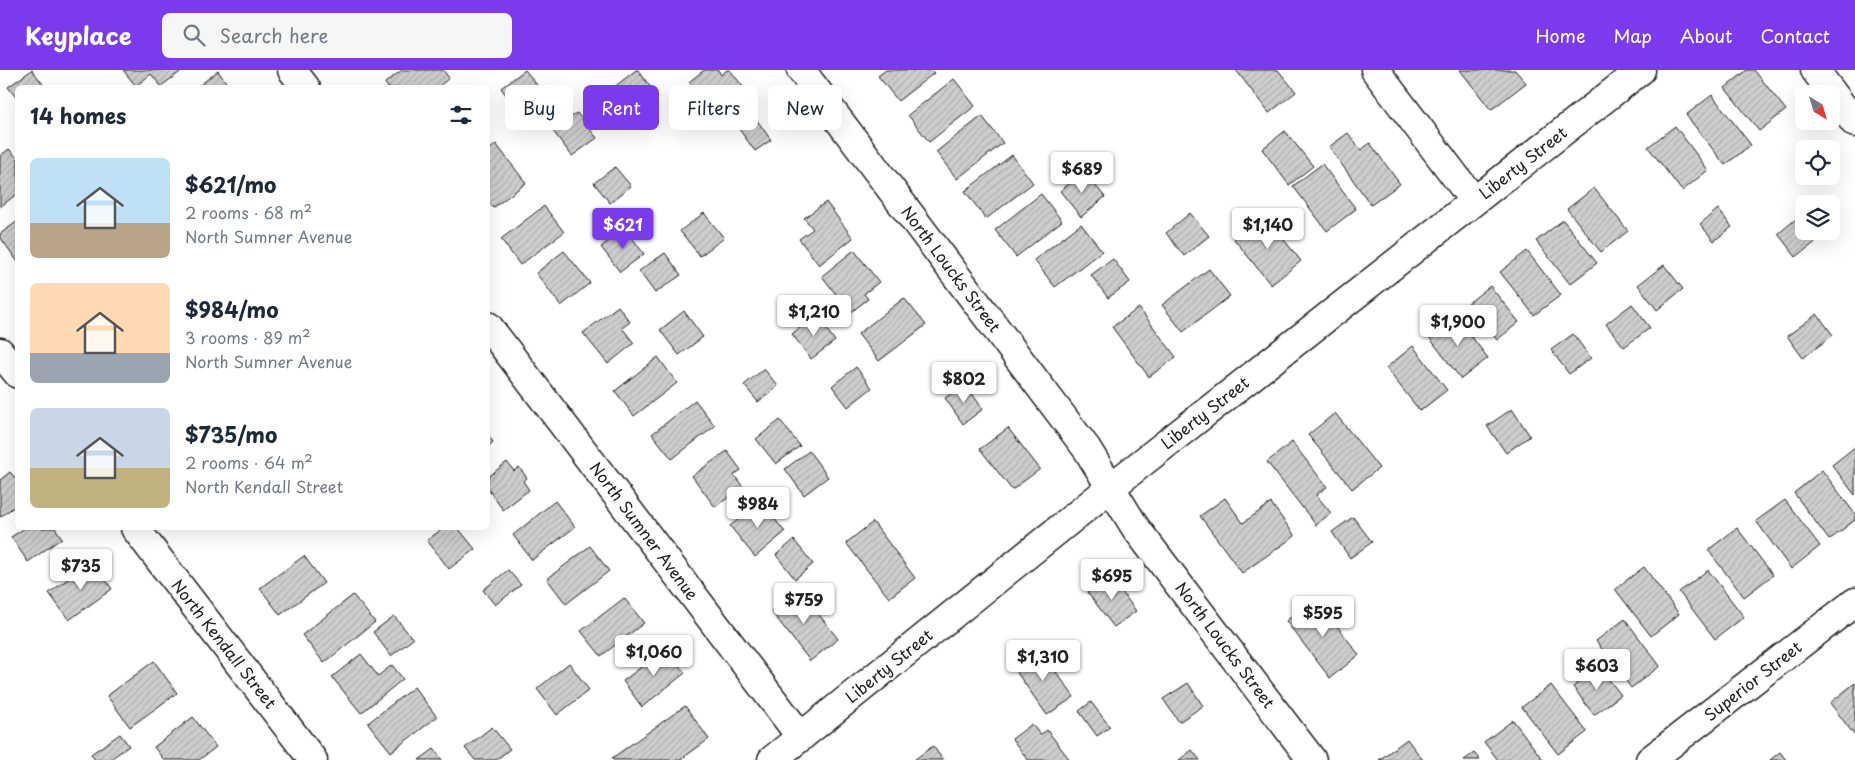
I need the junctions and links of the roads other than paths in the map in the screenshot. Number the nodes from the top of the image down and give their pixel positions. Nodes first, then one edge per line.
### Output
1 (292, 70) edge
2 (801, 70) edge
3 (1375, 70) edge
4 (1641, 70) edge
5 (1814, 70) edge
6 (304, 85) edge
7 (1855, 122) edge
8 (1474, 201) junction
9 (490, 329) edge
10 (0, 352) edge
11 (15, 370) edge
12 (1110, 488) junction
13 (137, 530) edge
14 (1855, 602) edge
15 (801, 737) junction
16 (314, 760) edge
17 (772, 760) edge
18 (1312, 760) edge
19 (1650, 760) edge

1 - 6 street
2 - 12 street, North Loucks Street
3 - 8 street
4 - 8 street, Liberty Street
5 - 7 street
8 - 12 street, Liberty Street
9 - 15 street, North Sumner Avenue
10 - 11 street
12 - 15 street, Liberty Street
12 - 18 street, North Loucks Street
13 - 16 street, North Kendall Street
14 - 19 street, Superior Street
15 - 17 street, Liberty Street

